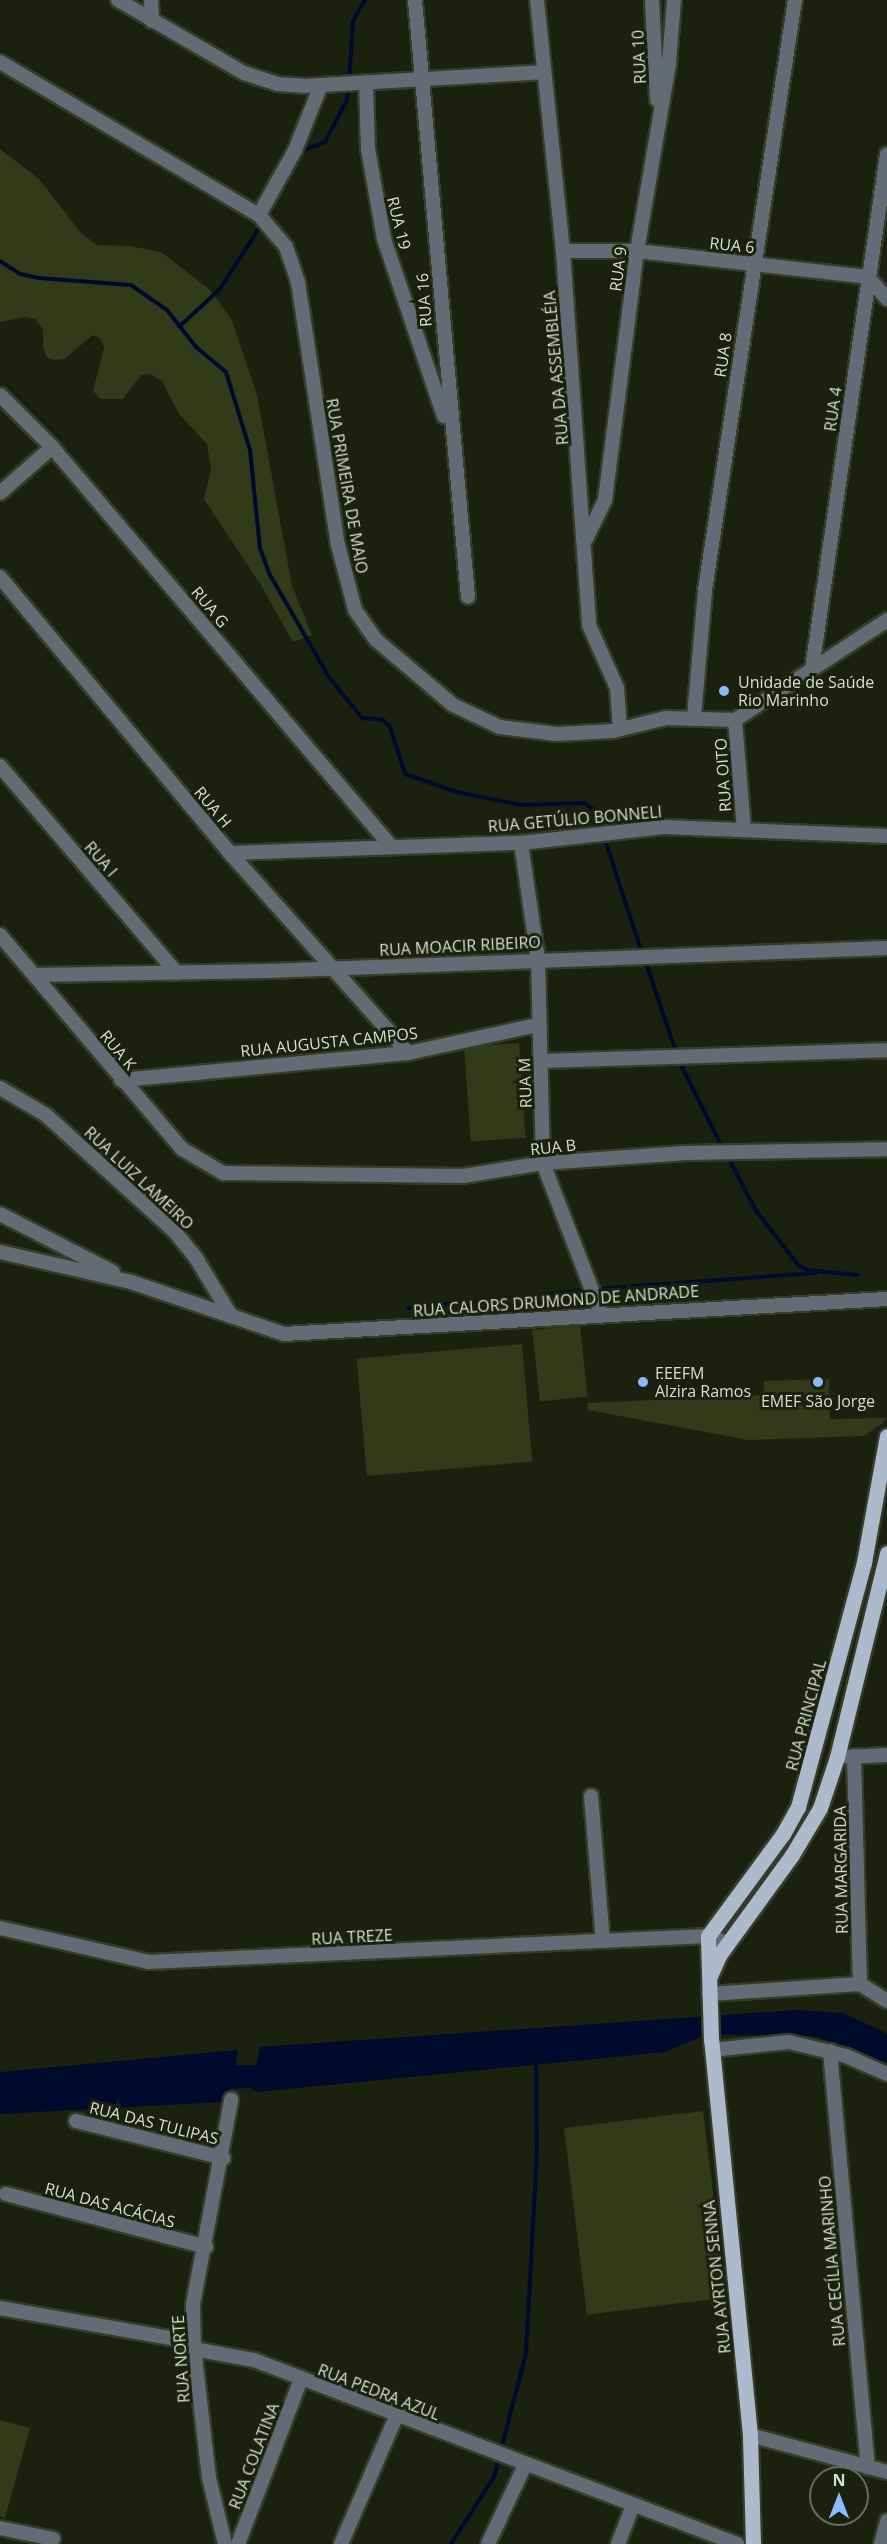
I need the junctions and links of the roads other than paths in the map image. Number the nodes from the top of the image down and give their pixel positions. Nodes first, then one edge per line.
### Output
1 (118, 0) edge
2 (151, 0) edge
3 (415, 0) edge
4 (537, 0) edge
5 (652, 0) edge
6 (674, 0) edge
7 (795, 0) edge
8 (152, 21) junction
9 (0, 62) edge
10 (544, 72) junction
11 (424, 77) junction
12 (366, 82) junction
13 (321, 85) junction
14 (658, 112) junction
15 (887, 154) edge
16 (259, 215) junction
17 (563, 251) junction
18 (637, 251) junction
19 (753, 264) junction
20 (868, 276) junction
21 (887, 299) edge
22 (0, 395) edge
23 (451, 434) junction
24 (52, 447) junction
25 (0, 493) edge
26 (586, 539) junction
27 (0, 577) edge
28 (468, 597) dead end
29 (887, 620) edge
30 (812, 669) junction
31 (694, 717) junction
32 (735, 720) junction
33 (620, 729) junction
34 (0, 766) edge
35 (744, 829) junction
36 (887, 836) edge
37 (521, 843) junction
38 (390, 845) junction
39 (230, 853) junction
40 (0, 935) edge
41 (887, 948) edge
42 (538, 959) junction
43 (332, 969) junction
44 (177, 973) junction
45 (35, 975) junction
46 (538, 1025) junction
47 (887, 1050) edge
48 (408, 1053) junction
49 (541, 1061) junction
50 (121, 1080) junction
51 (0, 1088) edge
52 (887, 1149) edge
53 (543, 1163) junction
54 (223, 1173) joint
55 (0, 1214) edge
56 (0, 1252) edge
57 (130, 1282) junction
58 (887, 1299) edge
59 (601, 1313) junction
60 (231, 1316) junction
61 (887, 1436) edge
62 (887, 1553) edge
63 (887, 1755) edge
64 (854, 1756) junction
65 (837, 1757) junction
66 (591, 1796) dead end
67 (0, 1928) edge
68 (708, 1936) junction
69 (603, 1941) junction
70 (728, 1943) junction
71 (860, 1984) junction
72 (709, 1993) junction
73 (887, 2001) edge
74 (712, 2045) junction
75 (830, 2051) junction
76 (887, 2074) edge
77 (231, 2100) dead end
78 (76, 2121) dead end
79 (223, 2157) junction
80 (6, 2194) dead end
81 (206, 2247) junction
82 (0, 2308) edge
83 (194, 2349) junction
84 (301, 2379) junction
85 (396, 2416) junction
86 (750, 2435) junction
87 (525, 2465) junction
88 (864, 2466) edge
89 (868, 2466) edge
90 (869, 2467) edge
91 (887, 2472) edge
92 (632, 2507) junction
93 (887, 2521) edge
94 (0, 2528) edge
95 (52, 2542) edge
96 (225, 2544) edge
97 (238, 2544) edge
98 (341, 2544) edge
99 (488, 2544) edge
100 (618, 2544) edge
101 (737, 2544) edge
102 (753, 2544) edge
103 (881, 2544) edge

1 - 8 street
2 - 8 street
3 - 11 street, RUA 16
4 - 10 street, RUA DA ASSEMBLÉIA
5 - 14 street, RUA 10
6 - 14 street, RUA 9
7 - 19 street, RUA 8
8 - 13 street
9 - 16 street, RUA PRIMEIRA DE MAIO
10 - 11 street
10 - 17 street, RUA DA ASSEMBLÉIA
11 - 12 street
11 - 23 street, RUA 16
12 - 13 street
12 - 23 street, RUA 19
13 - 16 street
14 - 18 street, RUA 9
15 - 20 street, RUA 4
16 - 33 street, RUA PRIMEIRA DE MAIO
17 - 18 street, RUA 6
17 - 26 street, RUA DA ASSEMBLÉIA
18 - 19 street, RUA 6
18 - 26 street, RUA 9
19 - 20 street, RUA 6
19 - 31 street, RUA 8
20 - 21 street
20 - 30 street, RUA 4
22 - 24 street, RUA G
23 - 28 street, RUA 16
24 - 25 street
24 - 38 street, RUA G
26 - 33 street, RUA DA ASSEMBLÉIA
27 - 39 street, RUA H
29 - 30 street
30 - 32 street
31 - 32 street, RUA PRIMEIRA DE MAIO
31 - 33 street, RUA PRIMEIRA DE MAIO
32 - 35 street, RUA OITO
34 - 44 street, RUA I
35 - 36 street, RUA GETÚLIO BONNELI
35 - 37 street, RUA GETÚLIO BONNELI
37 - 38 street, RUA GETÚLIO BONNELI
37 - 42 street, RUA M
38 - 39 street, RUA GETÚLIO BONNELI
39 - 43 street, RUA H
40 - 45 street, RUA K
41 - 42 street, RUA MOACIR RIBEIRO
42 - 43 street, RUA MOACIR RIBEIRO
42 - 46 street, RUA M
43 - 44 street, RUA MOACIR RIBEIRO
43 - 48 street, RUA H
44 - 45 street, RUA MOACIR RIBEIRO
45 - 50 street, RUA K
46 - 48 street, RUA AUGUSTA CAMPOS
46 - 49 street, RUA M
47 - 49 street
48 - 50 street, RUA AUGUSTA CAMPOS
49 - 53 street, RUA M
50 - 54 street, RUA K
51 - 60 street, RUA LUIZ LAMEIRO
52 - 53 street, RUA B
53 - 54 street, RUA B
53 - 59 street, RUA M
55 - 57 street
56 - 57 street
57 - 60 street, RUA CALORS DRUMOND DE ANDRADE
58 - 59 street, RUA CALORS DRUMOND DE ANDRADE
59 - 60 street, RUA CALORS DRUMOND DE ANDRADE
61 - 68 main road, RUA PRINCIPAL
62 - 65 main road
63 - 64 street
64 - 65 street
64 - 71 street, RUA MARGARIDA
65 - 70 main road
66 - 69 street
67 - 69 street, RUA TREZE
68 - 69 street, RUA TREZE
68 - 70 street
68 - 72 main road
70 - 72 main road
71 - 72 street
71 - 73 street
72 - 74 main road, RUA AYRTON SENNA
74 - 75 street
74 - 86 main road, RUA AYRTON SENNA
75 - 76 street
75 - 89 street, RUA CECÍLIA MARINHO
77 - 79 street, RUA NORTE
78 - 79 street, RUA DAS TULIPAS
79 - 81 street, RUA NORTE
80 - 81 street, RUA DAS ACÁCIAS
81 - 83 street, RUA NORTE
82 - 83 street, RUA PEDRA AZUL
83 - 84 street, RUA PEDRA AZUL
83 - 96 street, RUA NORTE
84 - 85 street, RUA PEDRA AZUL
84 - 97 street, RUA COLATINA
85 - 87 street, RUA PEDRA AZUL
85 - 98 street
86 - 88 street
86 - 102 main road, RUA AYRTON SENNA
87 - 92 street, RUA PEDRA AZUL
87 - 99 street
90 - 91 street
92 - 100 street
92 - 101 street, RUA PEDRA AZUL
93 - 103 street
94 - 95 street

